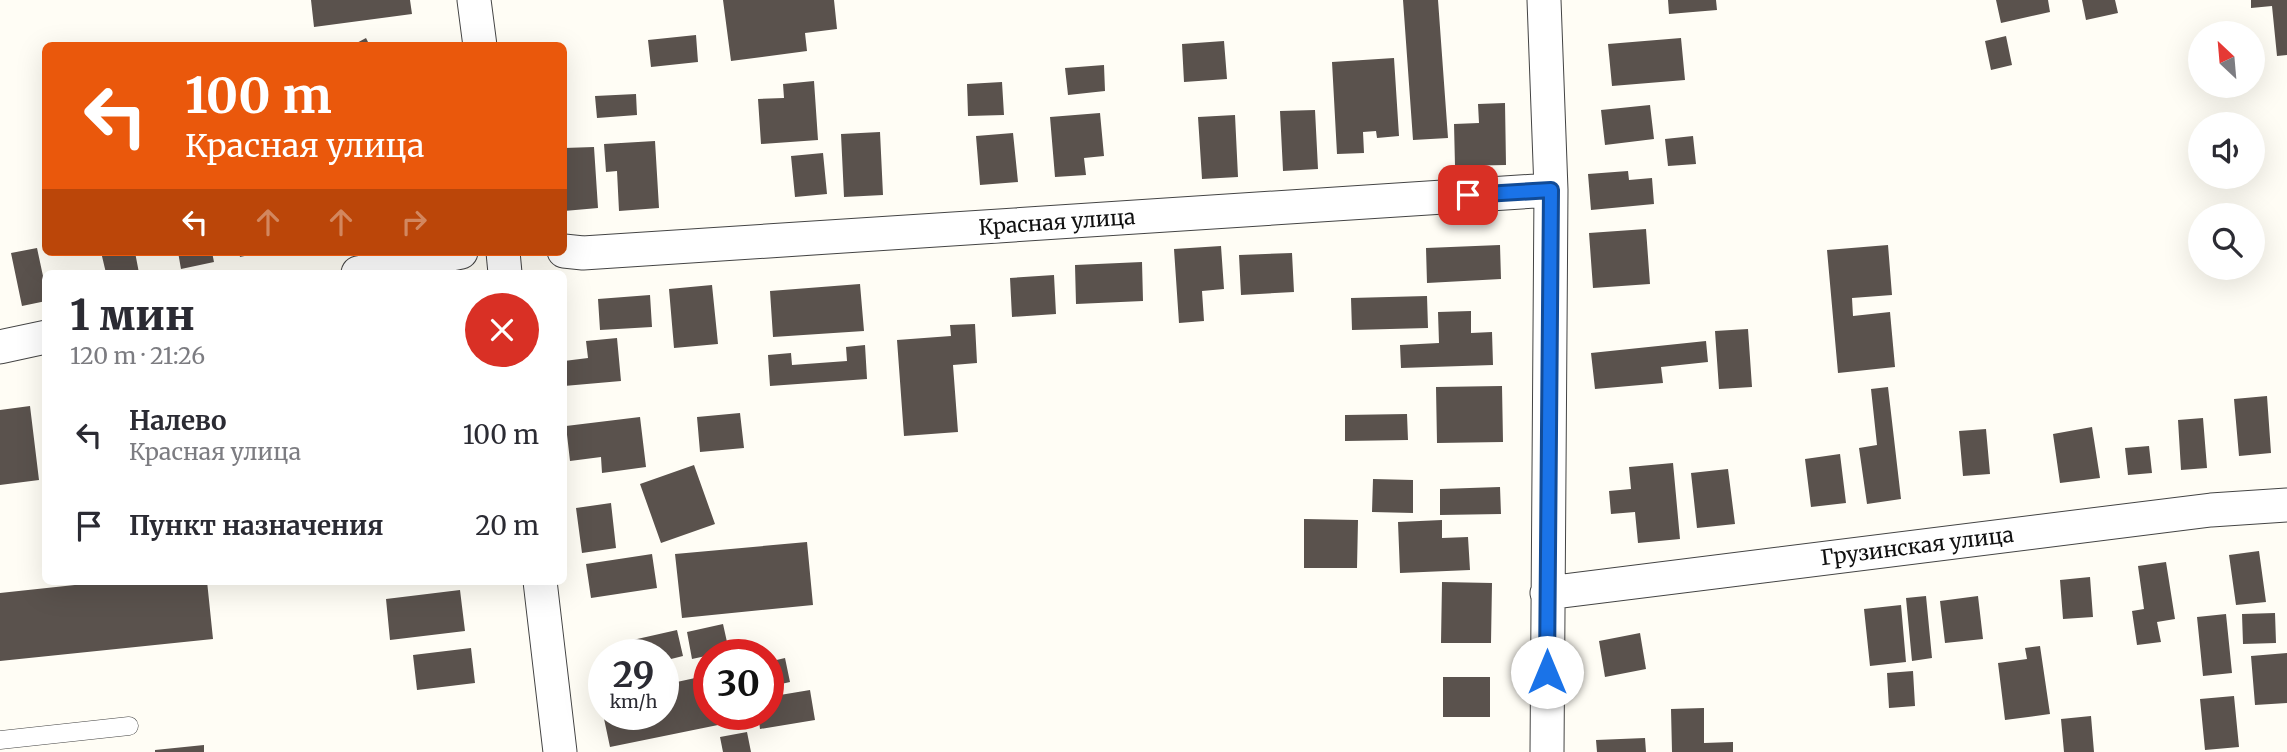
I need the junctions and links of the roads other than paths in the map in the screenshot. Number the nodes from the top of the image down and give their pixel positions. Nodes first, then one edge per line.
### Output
1 (474, 0) edge
2 (1544, 0) edge
3 (479, 42) edge
4 (1551, 190) junction
5 (567, 251) edge
6 (441, 256) edge
7 (373, 270) edge
8 (42, 338) edge
9 (0, 346) edge
10 (2287, 505) edge
11 (540, 585) edge
12 (1548, 593) junction
13 (130, 726) dead end
14 (0, 740) edge
15 (559, 752) edge
16 (1547, 752) edge

1 - 3 street
2 - 4 street
4 - 5 street, Красная улица
4 - 12 street
6 - 7 street
8 - 9 street
10 - 12 street, Грузинская улица
11 - 15 street
12 - 16 street
13 - 14 lane

